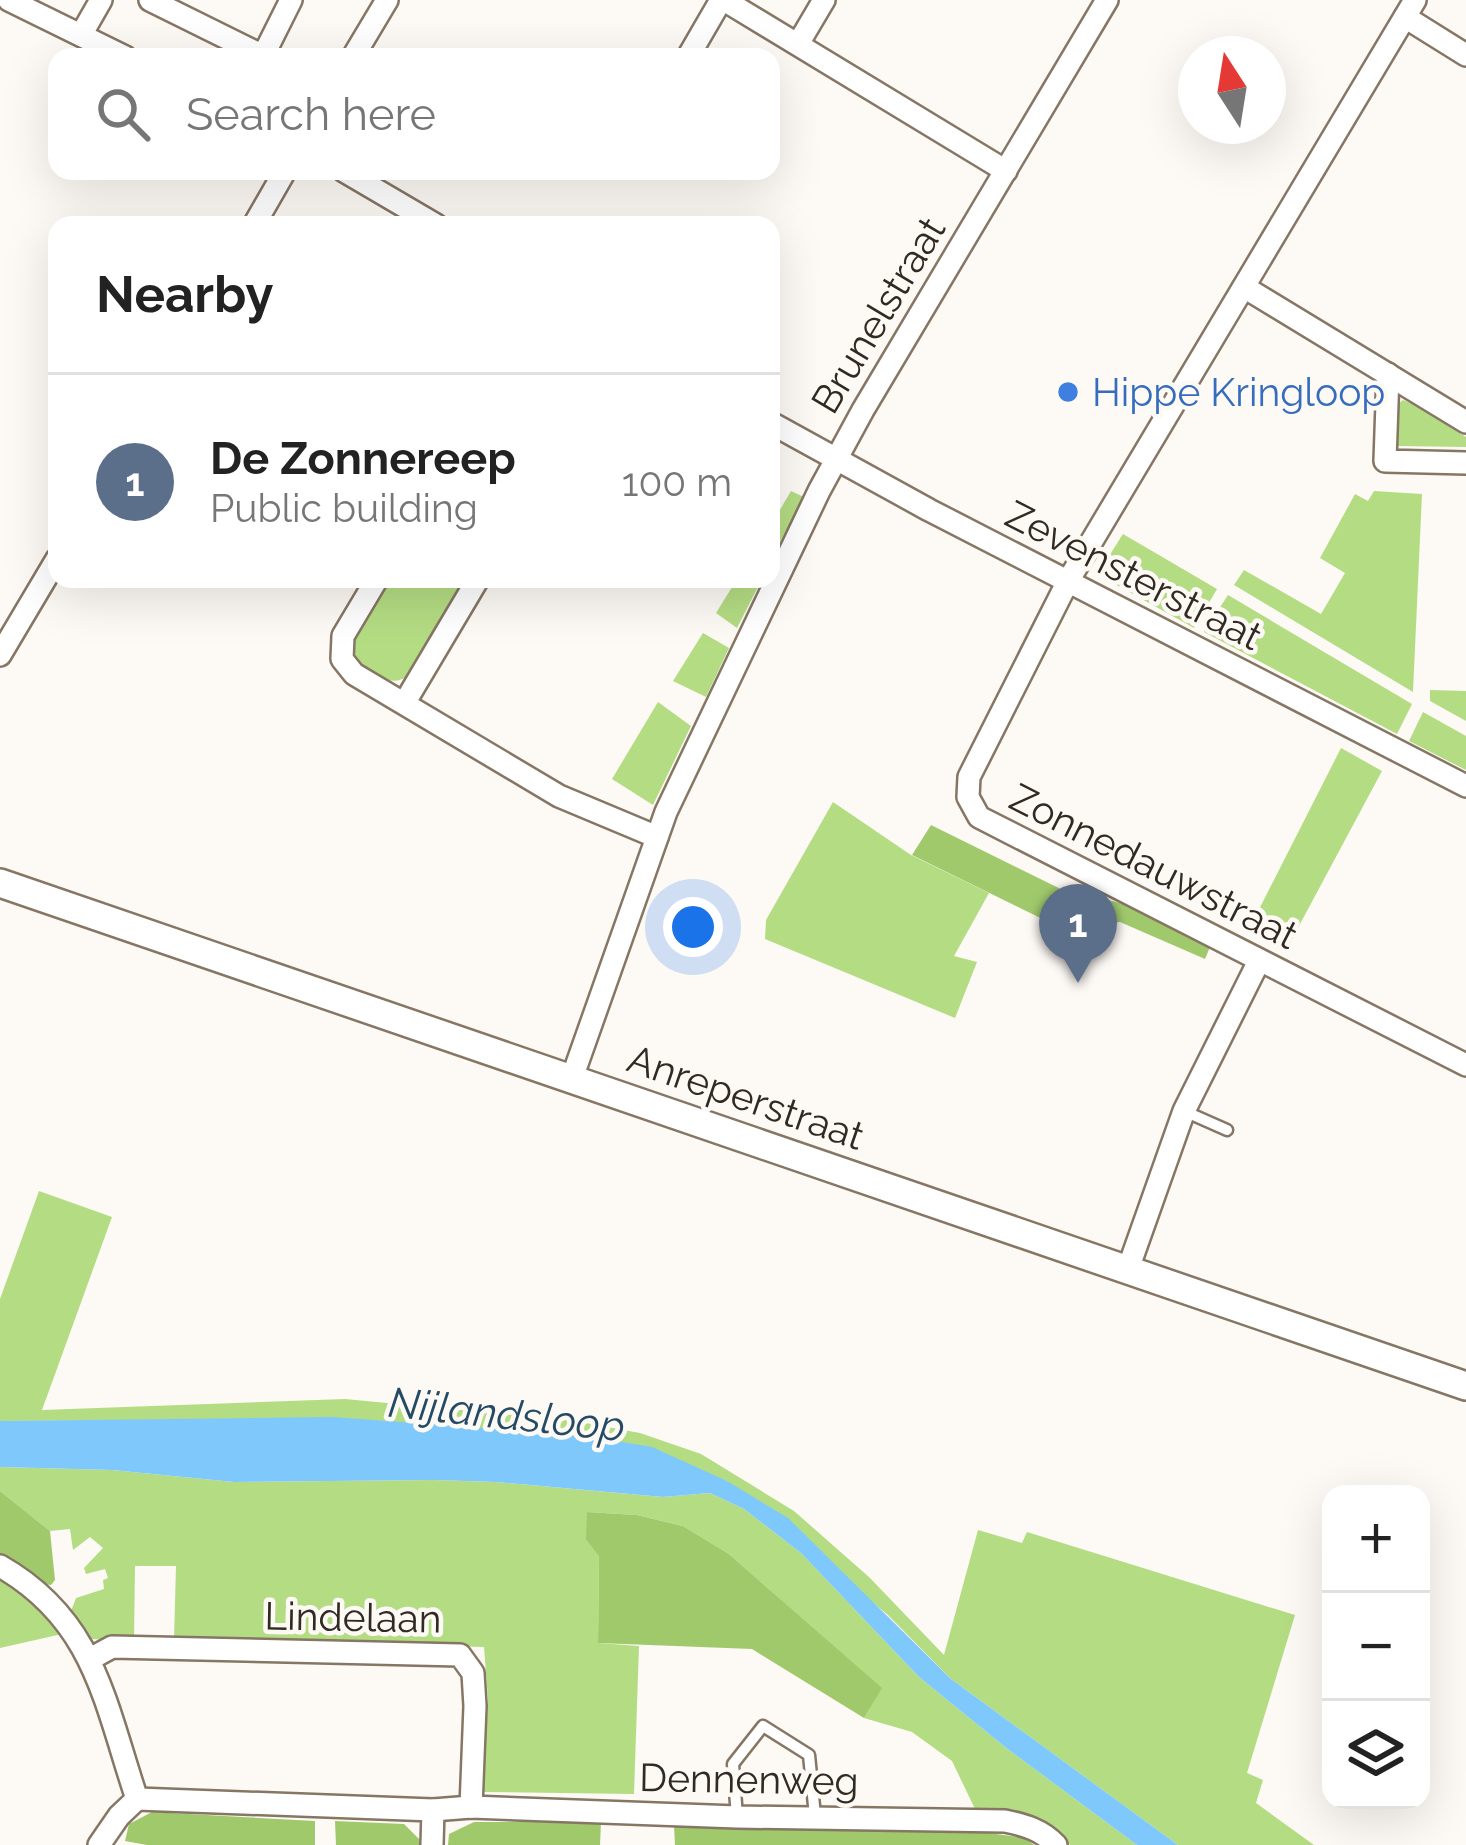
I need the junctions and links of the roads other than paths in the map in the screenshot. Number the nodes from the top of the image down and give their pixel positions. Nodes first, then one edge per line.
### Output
1 (9, 0) edge
2 (101, 0) edge
3 (150, 0) edge
4 (291, 0) edge
5 (387, 0) edge
6 (722, 0) edge
7 (824, 0) edge
8 (1107, 0) edge
9 (1410, 8) edge
10 (82, 35) junction
11 (799, 44) junction
12 (107, 48) edge
13 (246, 48) edge
14 (266, 48) edge
15 (358, 48) edge
16 (693, 48) edge
17 (1466, 55) edge
18 (1006, 171) junction
19 (281, 180) edge
20 (359, 180) edge
21 (259, 216) edge
22 (421, 216) edge
23 (1244, 286) junction
24 (1388, 374) junction
25 (1466, 422) edge
26 (780, 428) edge
27 (836, 458) junction
28 (1466, 463) edge
29 (48, 574) edge
30 (780, 575) edge
31 (1068, 581) junction
32 (372, 588) edge
33 (473, 588) edge
34 (774, 588) edge
35 (0, 655) edge
36 (405, 702) junction
37 (1466, 786) edge
38 (657, 837) junction
39 (0, 884) edge
40 (1259, 961) junction
41 (1466, 1065) edge
42 (572, 1078) junction
43 (1184, 1111) junction
44 (1227, 1130) dead end
45 (1128, 1269) junction
46 (1466, 1386) edge
47 (0, 1566) edge
48 (90, 1659) junction
49 (137, 1799) junction
50 (471, 1808) junction
51 (433, 1810) junction
52 (737, 1816) junction
53 (814, 1816) junction
54 (107, 1843) edge
55 (432, 1845) edge
56 (1057, 1845) edge

1 - 10 street
2 - 10 street
3 - 13 street
4 - 14 street
5 - 15 street
6 - 11 street
6 - 16 street
7 - 11 street
8 - 18 street, Brunelstraat
9 - 17 street
9 - 23 street
10 - 12 street
11 - 18 street
18 - 27 street, Brunelstraat
19 - 21 street
20 - 22 street
23 - 24 street
23 - 31 street
24 - 25 street
24 - 28 street
26 - 27 street, Zevensterstraat
27 - 30 street, Brunelstraat
27 - 31 street, Zevensterstraat
29 - 35 street
31 - 37 street, Zevensterstraat
31 - 40 street, Zonnedauwstraat
32 - 36 street
33 - 36 street
34 - 38 street, Brunelstraat
36 - 38 street
38 - 42 street, Brunelstraat
39 - 42 street, Anreperstraat
40 - 41 street, Zonnedauwstraat
40 - 43 street
42 - 45 street, Anreperstraat
43 - 44 lane
43 - 45 street
45 - 46 street, Anreperstraat
47 - 48 street
48 - 49 street
48 - 50 street, Lindelaan
49 - 51 street, Dennenweg
49 - 54 street
50 - 51 street, Dennenweg
50 - 52 street, Dennenweg
51 - 55 street
52 - 53 street, Dennenweg
52 - 53 lane
53 - 56 street, Dennenweg

